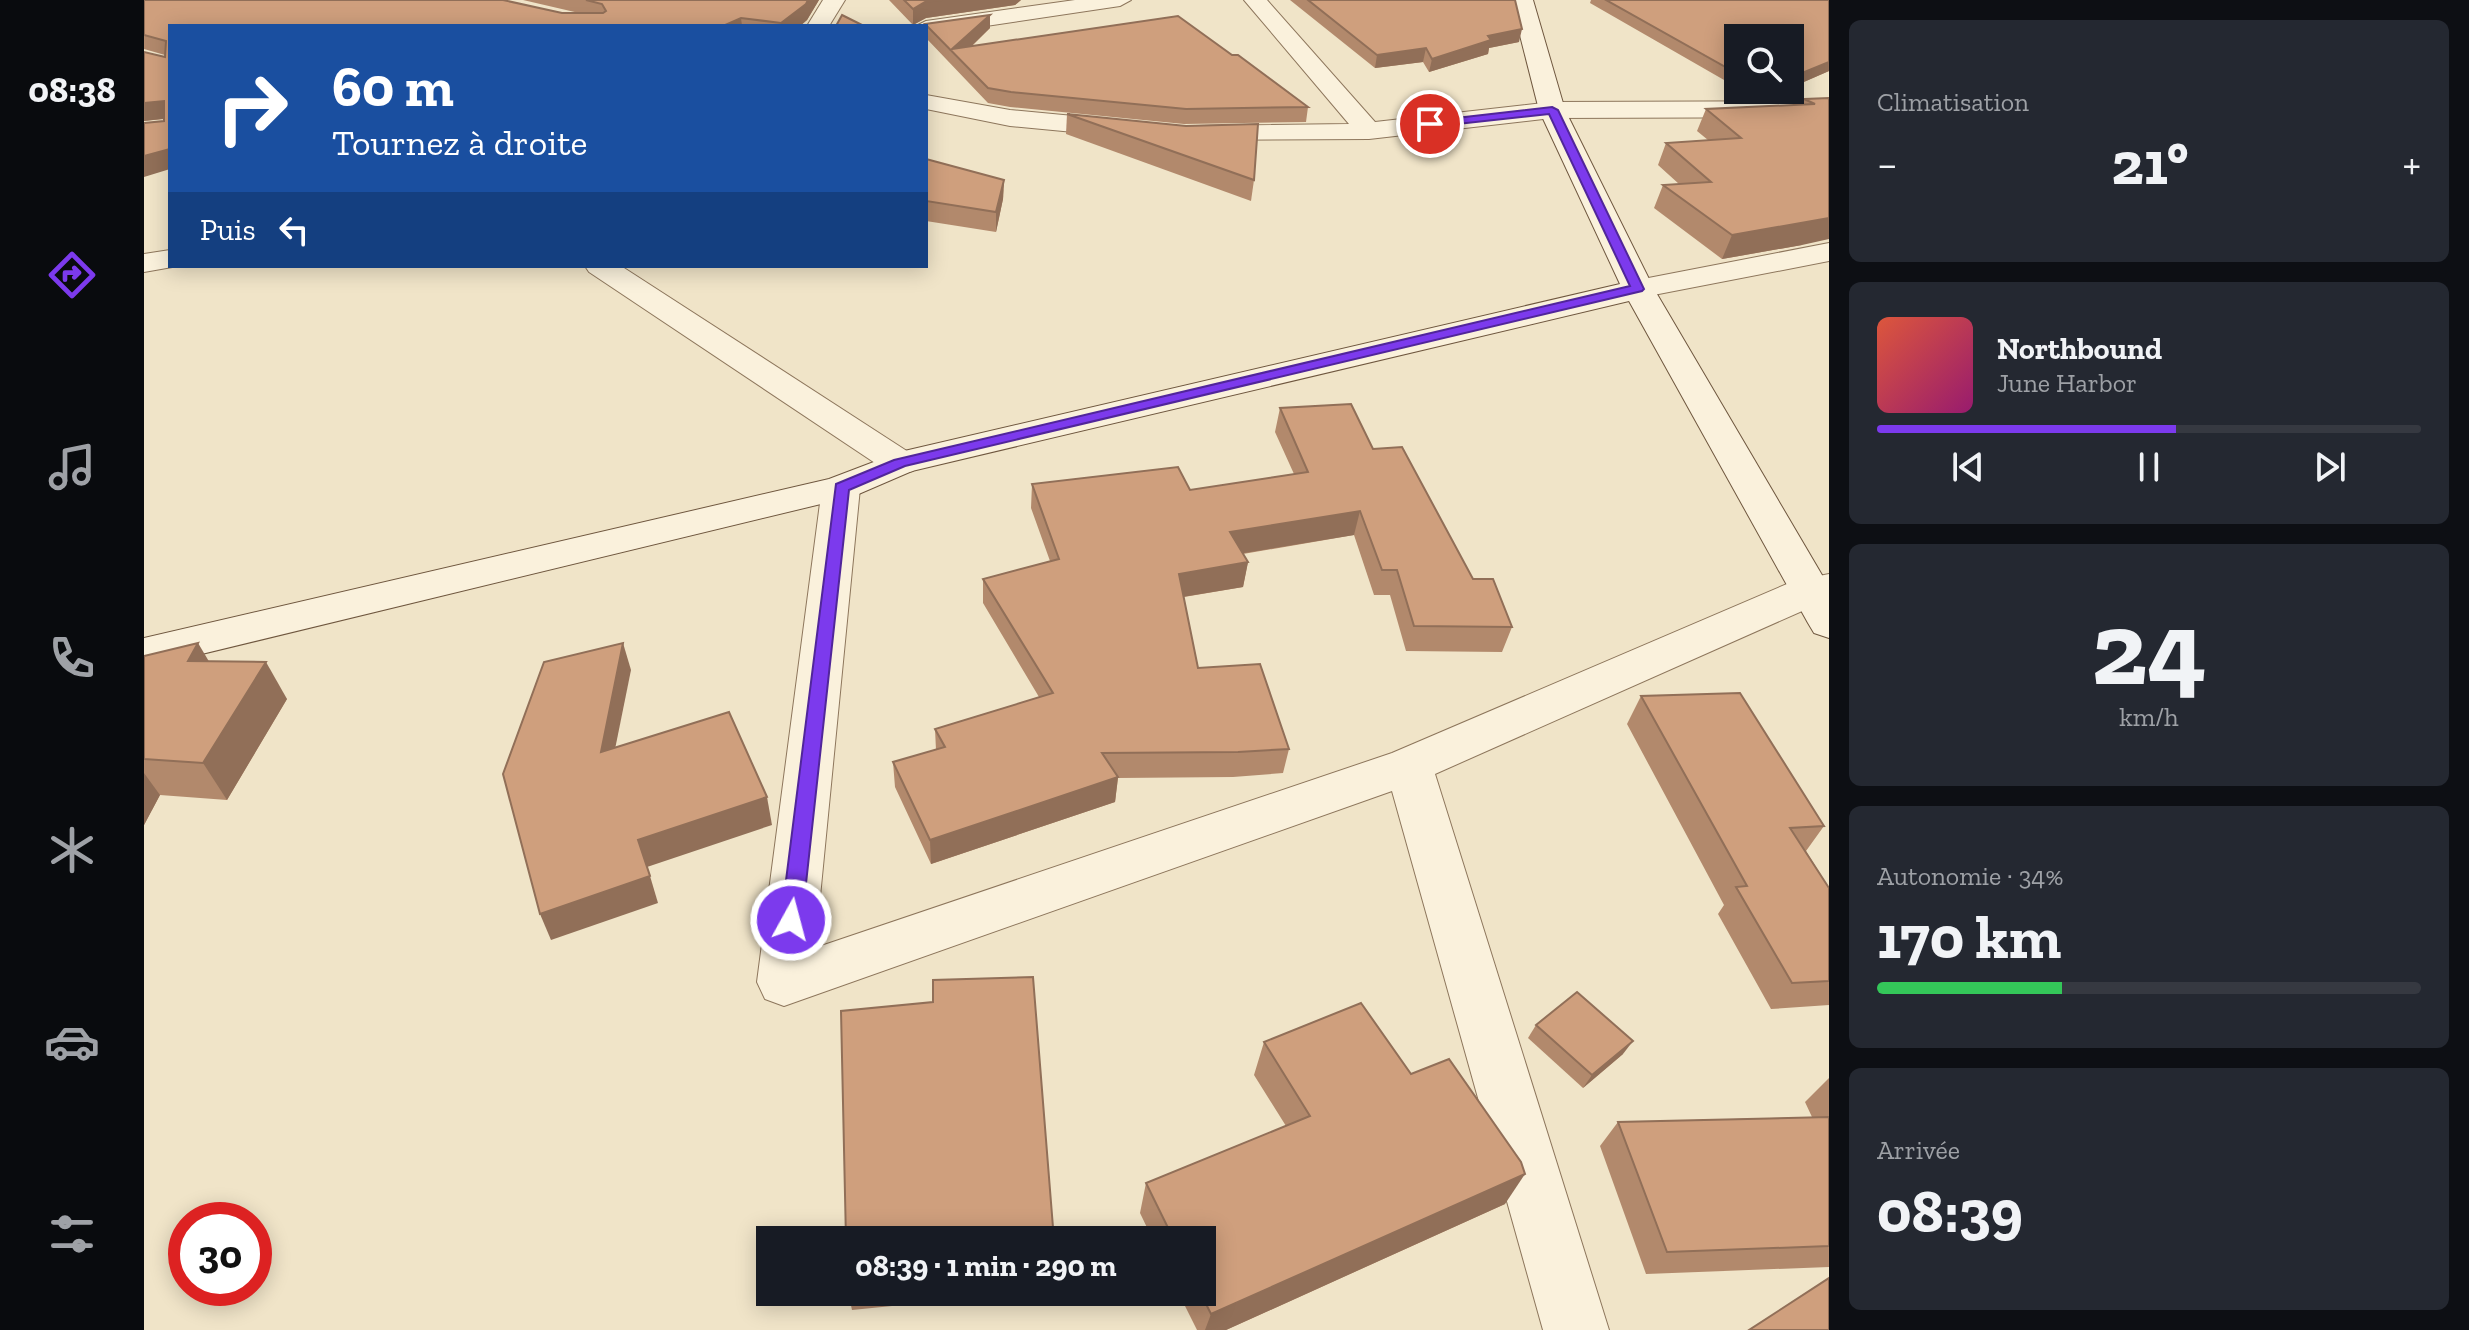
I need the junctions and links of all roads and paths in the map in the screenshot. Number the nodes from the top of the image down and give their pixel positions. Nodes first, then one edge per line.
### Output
1 (834, 0) edge
2 (1120, 0) edge
3 (1255, 0) edge
4 (1522, 0) edge
5 (819, 24) edge
6 (928, 28) edge
7 (928, 102) edge
8 (1829, 109) edge
9 (1552, 110) junction
10 (1369, 131) junction
11 (1829, 252) edge
12 (168, 259) edge
13 (144, 263) edge
14 (603, 268) edge
15 (1638, 289) junction
16 (900, 463) junction
17 (841, 488) junction
18 (1822, 601) edge
19 (144, 653) edge
20 (1409, 766) junction
21 (1576, 1330) edge

1 - 5 street
2 - 6 street
3 - 10 street
4 - 9 street
7 - 10 street
8 - 9 street
9 - 10 street
9 - 15 street
11 - 15 street
12 - 13 street
14 - 16 street
15 - 16 street
15 - 18 street
16 - 17 street
17 - 19 street
17 - 20 street
18 - 20 street
20 - 21 street

